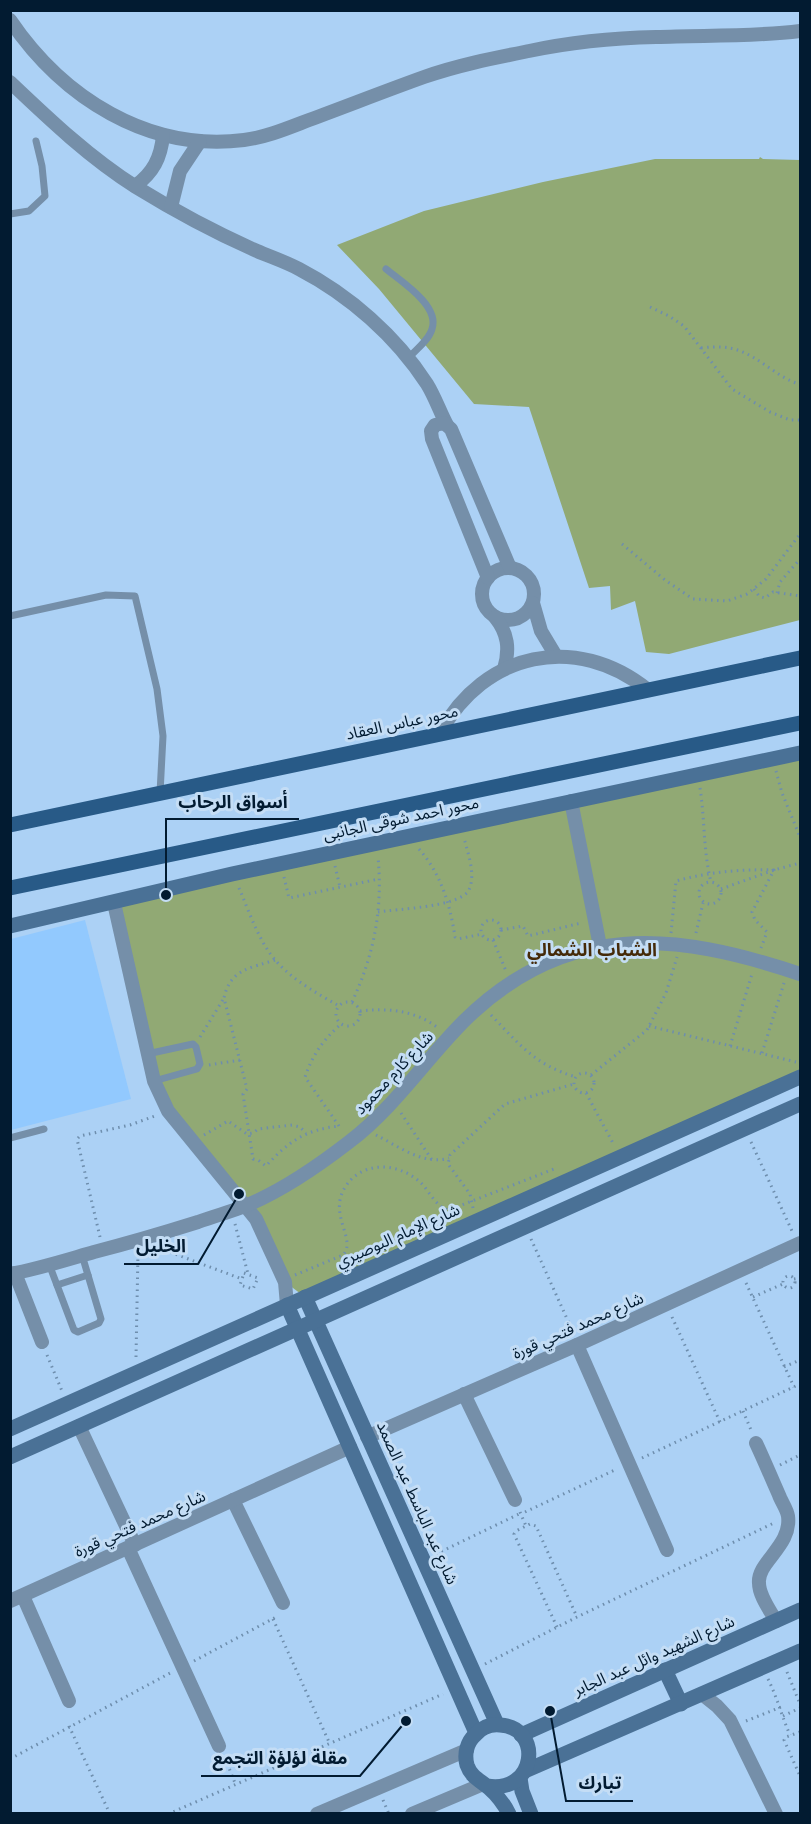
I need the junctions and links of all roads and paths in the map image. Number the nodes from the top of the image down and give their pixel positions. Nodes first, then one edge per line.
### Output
1 (10, 20) edge
2 (801, 31) edge
3 (10, 82) edge
4 (163, 135) junction
5 (36, 141) dead end
6 (200, 141) junction
7 (135, 186) junction
8 (171, 207) junction
9 (10, 214) edge
10 (386, 269) dead end
11 (650, 308) dead end
12 (701, 348) junction
13 (408, 359) junction
14 (801, 384) edge
15 (801, 420) edge
16 (447, 425) junction
17 (478, 491) junction
18 (456, 499) junction
19 (801, 534) edge
20 (622, 544) dead end
21 (801, 559) edge
22 (510, 568) junction
23 (488, 578) junction
24 (753, 589) junction
25 (777, 593) junction
26 (801, 596) edge
27 (533, 603) junction
28 (10, 616) edge
29 (495, 617) junction
30 (556, 656) junction
31 (801, 658) edge
32 (504, 669) junction
33 (648, 690) junction
34 (801, 723) edge
35 (440, 733) junction
36 (801, 753) edge
37 (773, 758) junction
38 (698, 774) junction
39 (160, 793) junction
40 (571, 801) junction
41 (10, 825) edge
42 (460, 825) junction
43 (408, 836) junction
44 (801, 837) edge
45 (376, 843) junction
46 (332, 852) junction
47 (281, 863) junction
48 (801, 863) edge
49 (774, 870) junction
50 (709, 873) junction
51 (232, 874) junction
52 (380, 879) junction
53 (711, 882) junction
54 (340, 887) junction
55 (10, 888) edge
56 (721, 889) junction
57 (114, 903) junction
58 (448, 903) junction
59 (703, 903) junction
60 (378, 912) junction
61 (595, 920) junction
62 (10, 926) edge
63 (501, 930) junction
64 (482, 934) junction
65 (493, 940) junction
66 (681, 944) junction
67 (600, 946) junction
68 (757, 959) junction
69 (275, 960) junction
70 (794, 972) edge
71 (511, 983) junction
72 (224, 998) junction
73 (352, 1002) junction
74 (482, 1005) junction
75 (339, 1006) junction
76 (360, 1011) junction
77 (341, 1024) junction
78 (649, 1026) junction
79 (449, 1037) junction
80 (195, 1046) junction
81 (730, 1046) junction
82 (762, 1053) junction
83 (147, 1054) junction
84 (240, 1060) junction
85 (801, 1063) edge
86 (200, 1067) junction
87 (591, 1075) junction
88 (576, 1077) junction
89 (801, 1077) edge
90 (154, 1081) junction
91 (574, 1084) junction
92 (586, 1093) junction
93 (393, 1101) junction
94 (801, 1104) edge
95 (168, 1111) junction
96 (339, 1126) junction
97 (44, 1129) dead end
98 (364, 1129) junction
99 (746, 1129) junction
100 (306, 1133) junction
101 (250, 1134) junction
102 (10, 1138) edge
103 (350, 1141) junction
104 (192, 1142) junction
105 (621, 1157) junction
106 (449, 1158) junction
107 (432, 1161) junction
108 (560, 1166) dead end
109 (472, 1201) junction
110 (246, 1206) junction
111 (231, 1211) junction
112 (469, 1225) junction
113 (526, 1227) junction
114 (138, 1241) junction
115 (799, 1244) edge
116 (103, 1250) junction
117 (82, 1256) junction
118 (49, 1264) junction
119 (741, 1270) junction
120 (13, 1273) edge
121 (248, 1274) junction
122 (88, 1275) junction
123 (794, 1278) junction
124 (801, 1278) edge
125 (242, 1279) junction
126 (284, 1281) junction
127 (783, 1284) junction
128 (57, 1285) junction
129 (305, 1297) junction
130 (753, 1297) junction
131 (666, 1304) junction
132 (287, 1305) junction
133 (315, 1320) junction
134 (297, 1328) junction
135 (42, 1342) joint
136 (578, 1345) junction
137 (801, 1360) edge
138 (784, 1367) junction
139 (136, 1373) junction
140 (801, 1384) edge
141 (794, 1388) junction
142 (464, 1394) junction
143 (67, 1404) junction
144 (743, 1411) junction
145 (720, 1422) junction
146 (80, 1426) junction
147 (10, 1429) edge
148 (368, 1437) junction
149 (756, 1443) joint
150 (350, 1447) junction
151 (801, 1455) edge
152 (10, 1457) edge
153 (628, 1464) junction
154 (768, 1470) junction
155 (233, 1500) junction
156 (515, 1500) dead end
157 (788, 1516) junction
158 (131, 1546) junction
159 (667, 1551) dead end
160 (423, 1560) junction
161 (17, 1599) edge
162 (283, 1603) dead end
163 (801, 1610) edge
164 (577, 1617) junction
165 (776, 1621) junction
166 (557, 1627) junction
167 (801, 1651) edge
168 (782, 1659) junction
169 (183, 1666) junction
170 (763, 1667) junction
171 (472, 1670) junction
172 (665, 1671) junction
173 (456, 1688) junction
174 (702, 1694) junction
175 (69, 1701) dead end
176 (681, 1704) junction
177 (801, 1706) edge
178 (781, 1707) junction
179 (783, 1716) junction
180 (497, 1724) junction
181 (69, 1726) junction
182 (733, 1726) junction
183 (801, 1732) edge
184 (476, 1733) junction
185 (521, 1735) junction
186 (790, 1735) junction
187 (329, 1742) junction
188 (219, 1746) joint
189 (467, 1750) junction
190 (10, 1759) edge
191 (522, 1775) junction
192 (801, 1776) edge
193 (236, 1784) junction
194 (485, 1785) junction
195 (110, 1814) edge
196 (168, 1814) edge
197 (317, 1814) edge
198 (412, 1814) edge
199 (509, 1814) edge
200 (531, 1814) edge
201 (776, 1814) edge

1 - 4 street
2 - 6 street
3 - 7 street
4 - 6 street
4 - 7 street
5 - 9 lane
6 - 8 street
7 - 8 street
8 - 13 street
10 - 13 lane
11 - 12 path
12 - 14 path
12 - 15 path
13 - 16 street
16 - 17 street
16 - 18 street
17 - 18 street
17 - 22 street
18 - 23 street
19 - 24 path
20 - 24 path
21 - 25 path
22 - 23 street
22 - 27 street
23 - 29 street
24 - 25 path
25 - 26 path
27 - 29 street
27 - 30 street
28 - 39 lane
29 - 32 street
30 - 32 street
30 - 33 street
31 - 33 main road, محور عباس العقاد
32 - 35 street
33 - 35 main road, محور عباس العقاد
34 - 55 main road
35 - 39 main road, محور عباس العقاد
36 - 37 street, محور احمد شوقى الجانبى
37 - 38 street, محور احمد شوقى الجانبى
37 - 44 path
38 - 40 street, محور احمد شوقى الجانبى
38 - 50 path
39 - 41 main road, محور عباس العقاد
40 - 42 street, محور احمد شوقى الجانبى
40 - 61 street
42 - 43 street, محور احمد شوقى الجانبى
42 - 58 path
43 - 45 street, محور احمد شوقى الجانبى
43 - 58 path
45 - 46 street, محور احمد شوقى الجانبى
45 - 52 path
46 - 47 street, محور احمد شوقى الجانبى
46 - 54 path
47 - 51 street, محور احمد شوقى الجانبى
47 - 54 path
48 - 49 path
49 - 50 path
49 - 56 path
49 - 68 path
50 - 53 path
50 - 66 path
51 - 57 street, محور احمد شوقى الجانبى
51 - 69 path
52 - 54 path
52 - 60 path
53 - 56 path
53 - 59 path
56 - 59 path
57 - 62 street, محور احمد شوقى الجانبى
57 - 83 street
58 - 60 path
58 - 64 path
59 - 66 path
60 - 73 path
61 - 63 path
61 - 67 street
63 - 64 path
63 - 65 path
64 - 65 path
65 - 71 path
66 - 67 street, شارع كارم محمود
66 - 68 street, شارع كارم محمود
66 - 78 path
67 - 71 street, شارع كارم محمود
68 - 70 street, شارع كارم محمود
68 - 81 path
69 - 72 path
69 - 75 path
70 - 82 path
71 - 74 street, شارع كارم محمود
72 - 80 path
72 - 84 path
73 - 75 path
73 - 76 path
74 - 79 street, شارع كارم محمود
74 - 88 path
75 - 77 path
76 - 77 path
76 - 79 path
77 - 96 path
78 - 81 path
78 - 87 path
79 - 93 street, شارع كارم محمود
80 - 83 lane
80 - 86 lane
81 - 82 path
82 - 85 path
83 - 90 street
84 - 86 path
84 - 101 path
86 - 90 lane
87 - 88 path
87 - 92 path
88 - 91 path
89 - 105 street, شارع الإمام البوصيري
90 - 95 street
91 - 92 path
91 - 106 path
92 - 105 path
93 - 98 street, شارع كارم محمود
93 - 107 path
94 - 99 street
95 - 104 street
95 - 116 path
96 - 100 path
96 - 103 path
97 - 102 lane
98 - 103 street, شارع كارم محمود
98 - 107 path
99 - 113 street
99 - 115 path
100 - 101 path
100 - 101 path
101 - 104 path
103 - 110 street, شارع كارم محمود
104 - 110 street
105 - 112 street, شارع الإمام البوصيري
106 - 107 path
106 - 109 path
108 - 109 path
109 - 112 path
109 - 126 path
110 - 111 street, شارع كارم محمود
110 - 126 street
111 - 114 street, شارع كارم محمود
111 - 121 path
112 - 129 street, شارع الإمام البوصيري
113 - 133 street
113 - 136 path
114 - 116 street, شارع كارم محمود
114 - 125 path
114 - 139 path
115 - 119 street, شارع محمد فتحي قورة
116 - 117 street, شارع كارم محمود
117 - 118 street, شارع كارم محمود
117 - 122 lane
118 - 120 street, شارع كارم محمود
118 - 128 lane
119 - 130 path
119 - 131 street, شارع محمد فتحي قورة
120 - 135 street
121 - 125 path
121 - 125 path
122 - 128 lane
122 - 128 lane
123 - 124 path
123 - 127 path
123 - 127 path
126 - 129 street
126 - 132 street
127 - 130 path
129 - 132 street, شارع الإمام البوصيري
129 - 133 street, شارع عبد الباسط عبد الصمد
130 - 138 path
131 - 136 street, شارع محمد فتحي قورة
131 - 145 path
132 - 134 street
132 - 139 street, شارع الإمام البوصيري
133 - 134 street
133 - 148 street, شارع عبد الباسط عبد الصمد
134 - 146 street
134 - 150 street
135 - 143 path
136 - 142 street, شارع محمد فتحي قورة
136 - 153 street
137 - 138 path
138 - 141 path
139 - 143 street, شارع الإمام البوصيري
140 - 141 path
141 - 144 path
142 - 148 street, شارع محمد فتحي قورة
142 - 156 street
143 - 147 street, شارع الإمام البوصيري
144 - 145 path
144 - 149 path
145 - 153 path
146 - 152 street
146 - 158 street
148 - 160 street, شارع عبد الباسط عبد الصمد
149 - 154 street
150 - 155 street, شارع محمد فتحي قورة
150 - 173 street
151 - 154 path
153 - 159 street
153 - 160 path
154 - 157 street
155 - 158 street, شارع محمد فتحي قورة
155 - 162 street
157 - 164 path
157 - 165 street
158 - 161 street, شارع محمد فتحي قورة
158 - 169 street
160 - 171 street, شارع عبد الباسط عبد الصمد
161 - 175 street
163 - 165 street, شارع الشهيد وائل عبد الجابر
164 - 166 path
164 - 166 path
165 - 172 street, شارع الشهيد وائل عبد الجابر
166 - 171 path
167 - 168 street
168 - 170 street
168 - 177 path
169 - 181 path
169 - 187 path
169 - 188 street
170 - 174 street
170 - 178 path
171 - 180 street, شارع عبد الباسط عبد الصمد
172 - 176 street
172 - 185 street, شارع الشهيد وائل عبد الجابر
173 - 184 street
173 - 187 path
174 - 176 street
174 - 182 street
176 - 191 street
177 - 179 path
178 - 179 path
178 - 182 path
179 - 186 path
180 - 184 street
180 - 185 street
181 - 190 path
181 - 195 path
182 - 201 street
183 - 186 path
184 - 189 street
185 - 191 street
186 - 192 path
187 - 193 path
188 - 193 path
189 - 194 street
189 - 197 street
191 - 194 street
191 - 200 street
193 - 196 path
194 - 198 street
194 - 199 street

